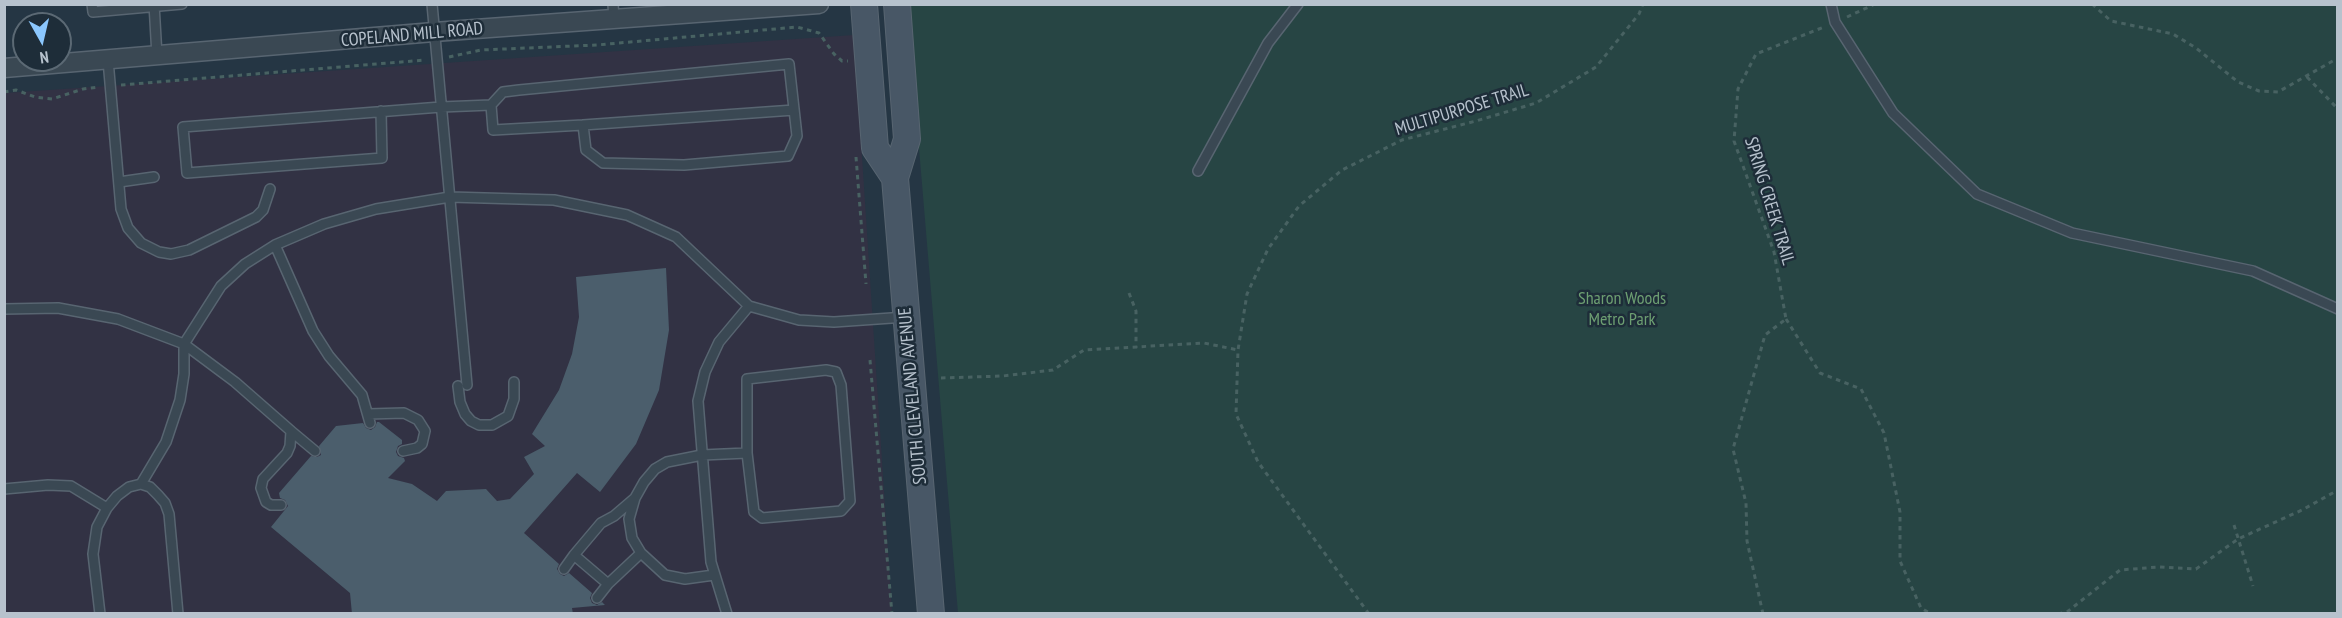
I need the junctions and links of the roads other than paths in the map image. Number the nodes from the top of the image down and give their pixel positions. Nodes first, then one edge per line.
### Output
1 (92, 4) edge
2 (182, 4) edge
3 (432, 4) edge
4 (819, 4) edge
5 (864, 4) edge
6 (897, 4) edge
7 (1298, 4) edge
8 (1831, 4) edge
9 (800, 5) edge
10 (154, 6) edge
11 (664, 11) edge
12 (614, 12) edge
13 (434, 32) junction
14 (157, 56) junction
15 (108, 60) junction
16 (4, 68) edge
17 (491, 105) junction
18 (441, 107) junction
19 (795, 110) junction
20 (381, 111) junction
21 (583, 125) junction
22 (1198, 171) dead end
23 (154, 177) dead end
24 (895, 178) junction
25 (119, 182) junction
26 (270, 189) dead end
27 (450, 197) junction
28 (275, 245) junction
29 (749, 306) junction
30 (4, 309) edge
31 (2337, 309) edge
32 (906, 317) junction
33 (184, 344) junction
34 (514, 382) dead end
35 (291, 431) junction
36 (315, 451) dead end
37 (403, 451) dead end
38 (747, 453) junction
39 (702, 455) junction
40 (141, 484) junction
41 (4, 489) edge
42 (635, 498) junction
43 (281, 505) dead end
44 (107, 508) junction
45 (641, 553) junction
46 (574, 555) junction
47 (564, 569) dead end
48 (714, 575) junction
49 (608, 584) junction
50 (597, 598) dead end
51 (100, 614) edge
52 (178, 614) edge
53 (727, 614) edge
54 (931, 614) edge

1 - 10 lane
2 - 10 lane
3 - 13 lane
4 - 9 street, COPELAND MILL ROAD
5 - 24 main road, SOUTH CLEVELAND AVENUE
6 - 24 main road, SOUTH CLEVELAND AVENUE
7 - 22 lane
8 - 31 lane
9 - 11 street, COPELAND MILL ROAD
10 - 14 lane
11 - 12 street, COPELAND MILL ROAD
12 - 13 street, COPELAND MILL ROAD
13 - 14 street, COPELAND MILL ROAD
13 - 18 lane
14 - 15 street, COPELAND MILL ROAD
15 - 16 street, COPELAND MILL ROAD
15 - 25 lane
17 - 18 lane
17 - 19 lane
17 - 21 lane
18 - 20 lane
18 - 27 lane
19 - 21 lane
19 - 21 lane
20 - 20 lane
23 - 25 lane
24 - 32 main road, SOUTH CLEVELAND AVENUE
25 - 26 lane
27 - 28 lane
27 - 29 lane
27 - 34 lane
28 - 33 lane
28 - 37 lane
29 - 32 lane
29 - 39 lane
30 - 33 lane
32 - 54 main road, SOUTH CLEVELAND AVENUE
33 - 35 lane
33 - 40 lane
35 - 36 lane
35 - 43 lane
38 - 38 lane
38 - 39 lane
39 - 42 lane
39 - 48 lane
40 - 44 lane
40 - 52 lane
41 - 44 lane
42 - 45 lane
42 - 46 lane
44 - 51 lane
45 - 48 lane
45 - 49 lane
46 - 47 lane
46 - 49 lane
48 - 53 lane
49 - 50 lane

